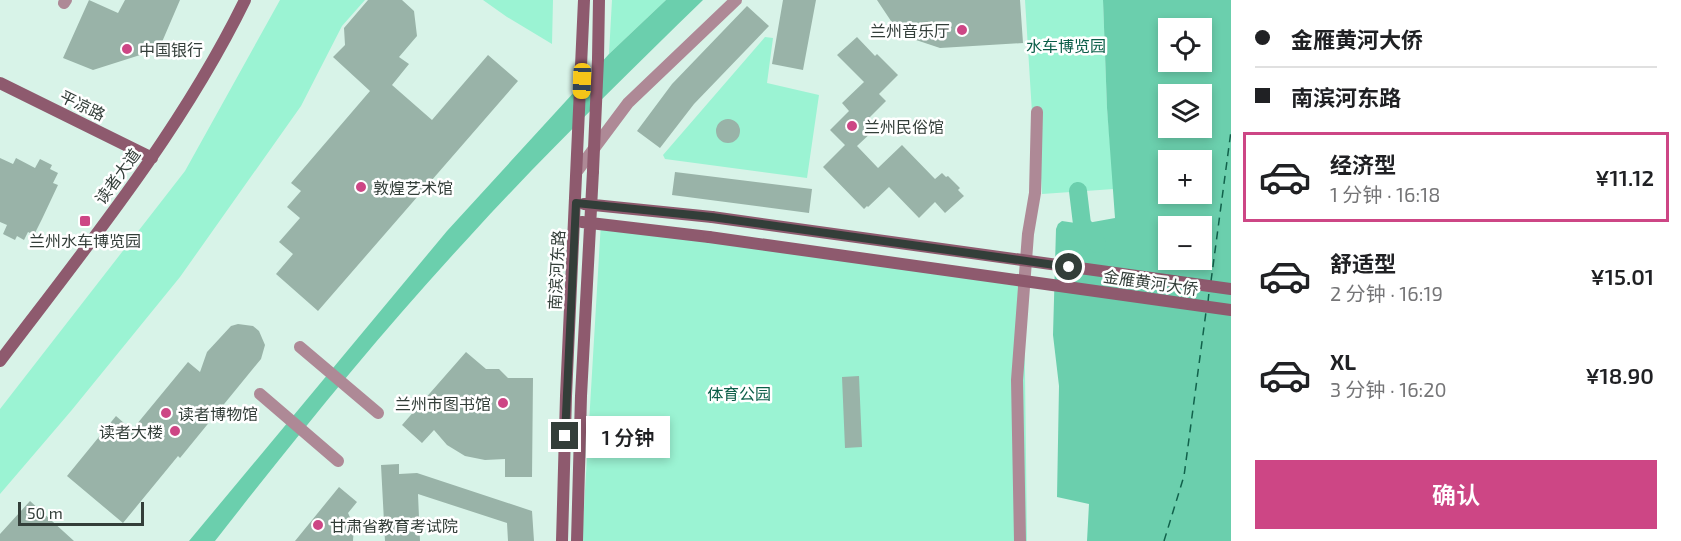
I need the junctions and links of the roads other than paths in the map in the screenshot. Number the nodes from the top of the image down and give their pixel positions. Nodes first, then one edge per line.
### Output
1 (245, 0) edge
2 (584, 0) edge
3 (599, 0) edge
4 (736, 0) edge
5 (0, 83) edge
6 (1037, 112) dead end
7 (152, 158) junction
8 (578, 170) junction
9 (576, 203) junction
10 (591, 204) junction
11 (575, 222) junction
12 (590, 223) junction
13 (1231, 289) edge
14 (1231, 310) edge
15 (300, 347) dead end
16 (0, 361) edge
17 (260, 393) dead end
18 (378, 413) dead end
19 (338, 461) dead end
20 (562, 541) edge
21 (577, 541) edge
22 (1020, 541) edge

1 - 7 main road, 读者大道
2 - 8 main road, 南滨河东路
3 - 10 main road, 南滨河东路, bridge
4 - 8 street
5 - 7 main road, 平凉路
6 - 22 street
7 - 16 main road, 读者大道
8 - 9 main road, 南滨河东路
9 - 10 main road, 金雁黄河大侨
9 - 11 main road, 南滨河东路
10 - 12 main road, 南滨河东路
10 - 13 main road, 金雁黄河大侨, bridge
11 - 12 main road, 金雁黄河大侨
11 - 20 main road, 南滨河东路
12 - 14 main road, 金雁黄河大侨, bridge
12 - 21 main road, 南滨河东路
15 - 18 street
17 - 19 street

